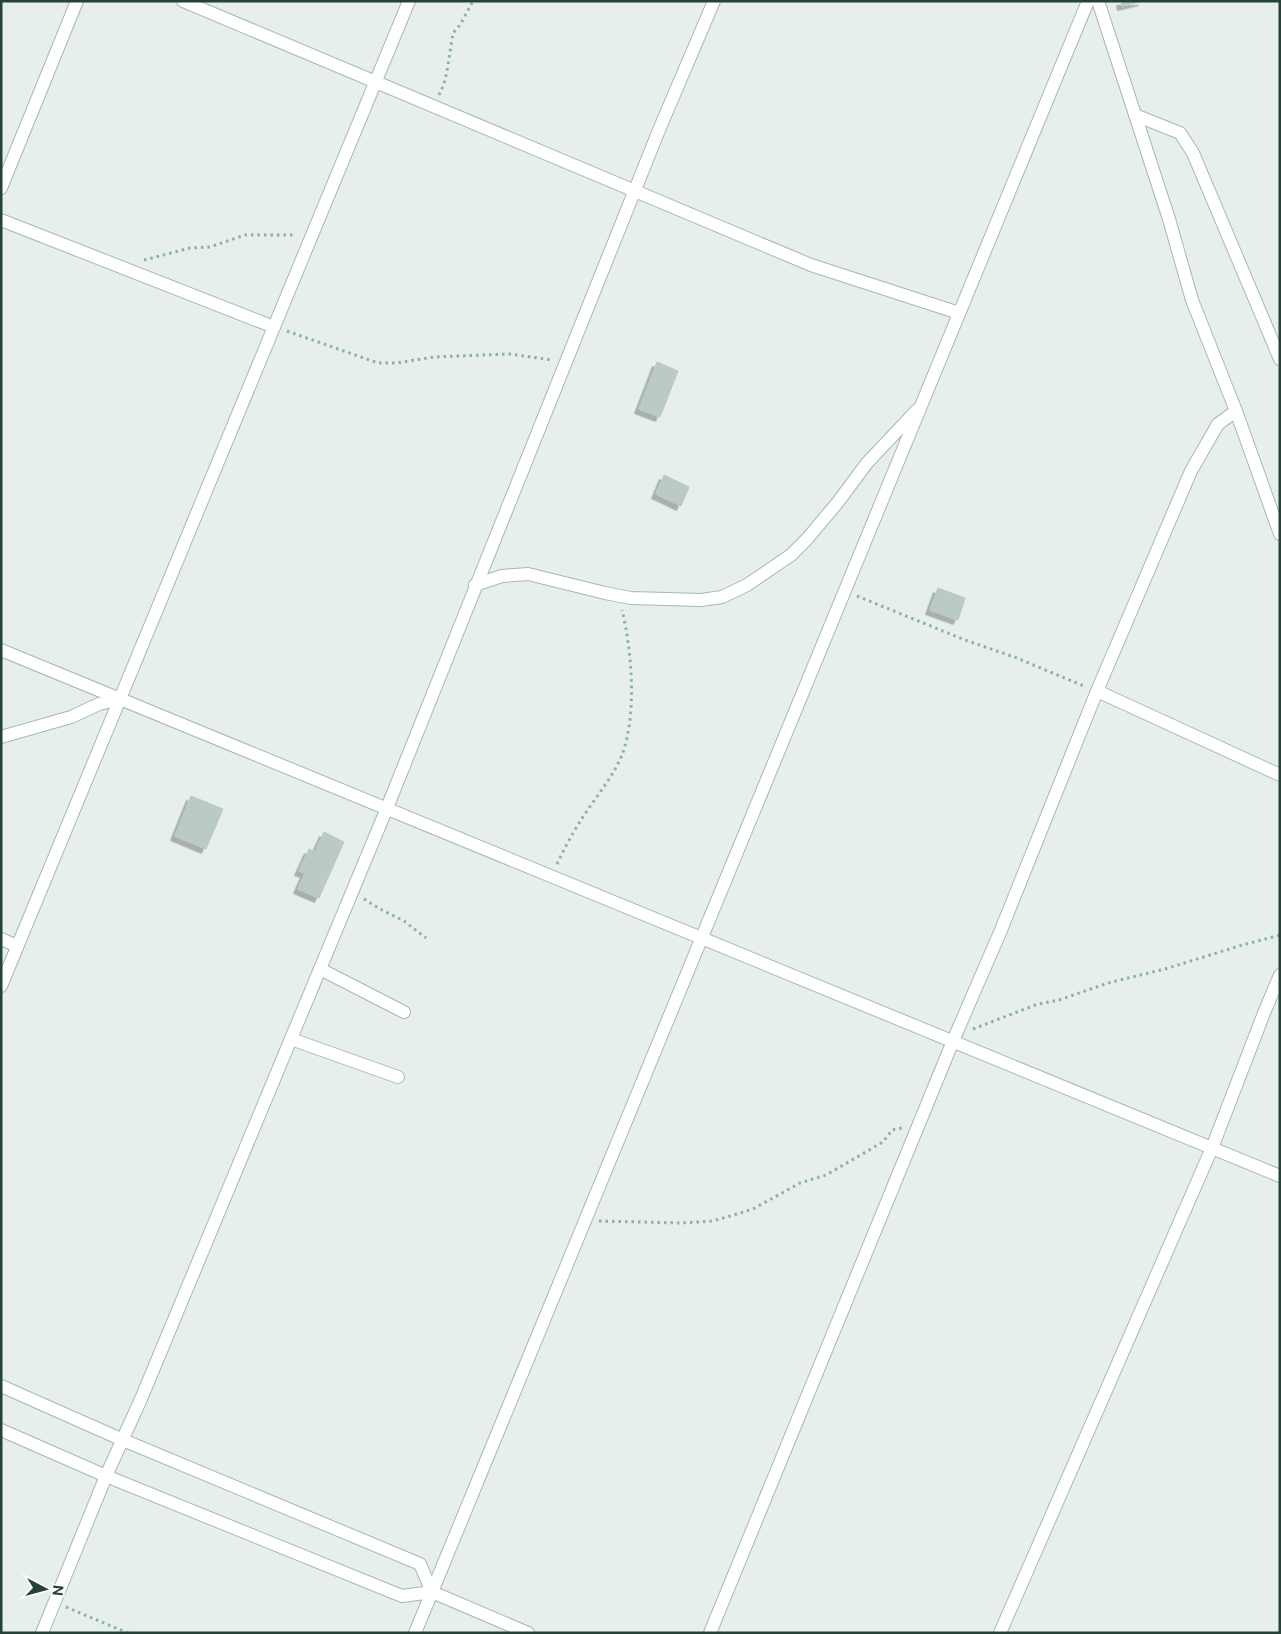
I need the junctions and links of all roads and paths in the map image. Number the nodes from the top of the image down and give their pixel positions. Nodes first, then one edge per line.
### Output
1 (76, 1) edge
2 (182, 1) edge
3 (409, 1) edge
4 (473, 1) edge
5 (714, 1) edge
6 (1088, 1) edge
7 (1098, 1) edge
8 (375, 82) junction
9 (433, 107) junction
10 (1135, 115) junction
11 (1, 188) edge
12 (634, 191) junction
13 (1, 220) edge
14 (312, 235) junction
15 (119, 266) junction
16 (959, 313) junction
17 (274, 327) junction
18 (1280, 359) edge
19 (565, 362) junction
20 (921, 406) junction
21 (1236, 411) junction
22 (1280, 534) edge
23 (475, 585) junction
24 (845, 591) junction
25 (619, 596) junction
26 (1, 650) edge
27 (1097, 691) junction
28 (120, 699) junction
29 (1, 737) edge
30 (1280, 775) edge
31 (386, 808) junction
32 (551, 876) junction
33 (354, 887) junction
34 (1280, 935) edge
35 (426, 938) dead end
36 (702, 938) junction
37 (1, 939) edge
38 (18, 946) junction
39 (320, 969) junction
40 (1280, 976) edge
41 (1, 986) edge
42 (404, 1012) dead end
43 (954, 1038) junction
44 (291, 1039) junction
45 (398, 1077) dead end
46 (916, 1131) junction
47 (1212, 1148) junction
48 (1280, 1176) edge
49 (586, 1220) junction
50 (1, 1386) edge
51 (1, 1430) edge
52 (122, 1440) junction
53 (106, 1476) junction
54 (432, 1592) junction
55 (55, 1603) junction
56 (42, 1633) edge
57 (128, 1633) edge
58 (415, 1633) edge
59 (528, 1633) edge
60 (710, 1633) edge
61 (1000, 1633) edge

1 - 11 street
2 - 8 street
3 - 8 street
4 - 9 path
5 - 12 street
6 - 16 street
7 - 10 street
8 - 9 street
8 - 14 street
9 - 12 street
10 - 18 street
10 - 21 street
12 - 16 street
12 - 19 street
13 - 15 street
14 - 15 path
14 - 17 street
15 - 17 street
16 - 20 street
17 - 19 path
17 - 28 street
19 - 23 street
20 - 24 street
20 - 25 street
21 - 22 street
21 - 27 street
23 - 25 street
23 - 31 street
24 - 27 path
24 - 36 street
25 - 32 path
26 - 28 street
27 - 30 street
27 - 43 street
28 - 29 street
28 - 31 street
28 - 38 street
31 - 32 street
31 - 33 street
32 - 36 street
33 - 35 path
33 - 39 street
34 - 43 path
36 - 43 street
36 - 49 street
37 - 38 street
38 - 41 street
39 - 42 street
39 - 44 street
40 - 47 street
43 - 46 street
43 - 47 street
44 - 45 street
44 - 52 street
46 - 49 path
46 - 60 street
47 - 48 street
47 - 61 street
49 - 54 street
50 - 52 street
51 - 53 street
52 - 53 street
52 - 54 street
53 - 54 street
53 - 55 street
54 - 58 street
54 - 59 street
55 - 56 street
55 - 57 path

